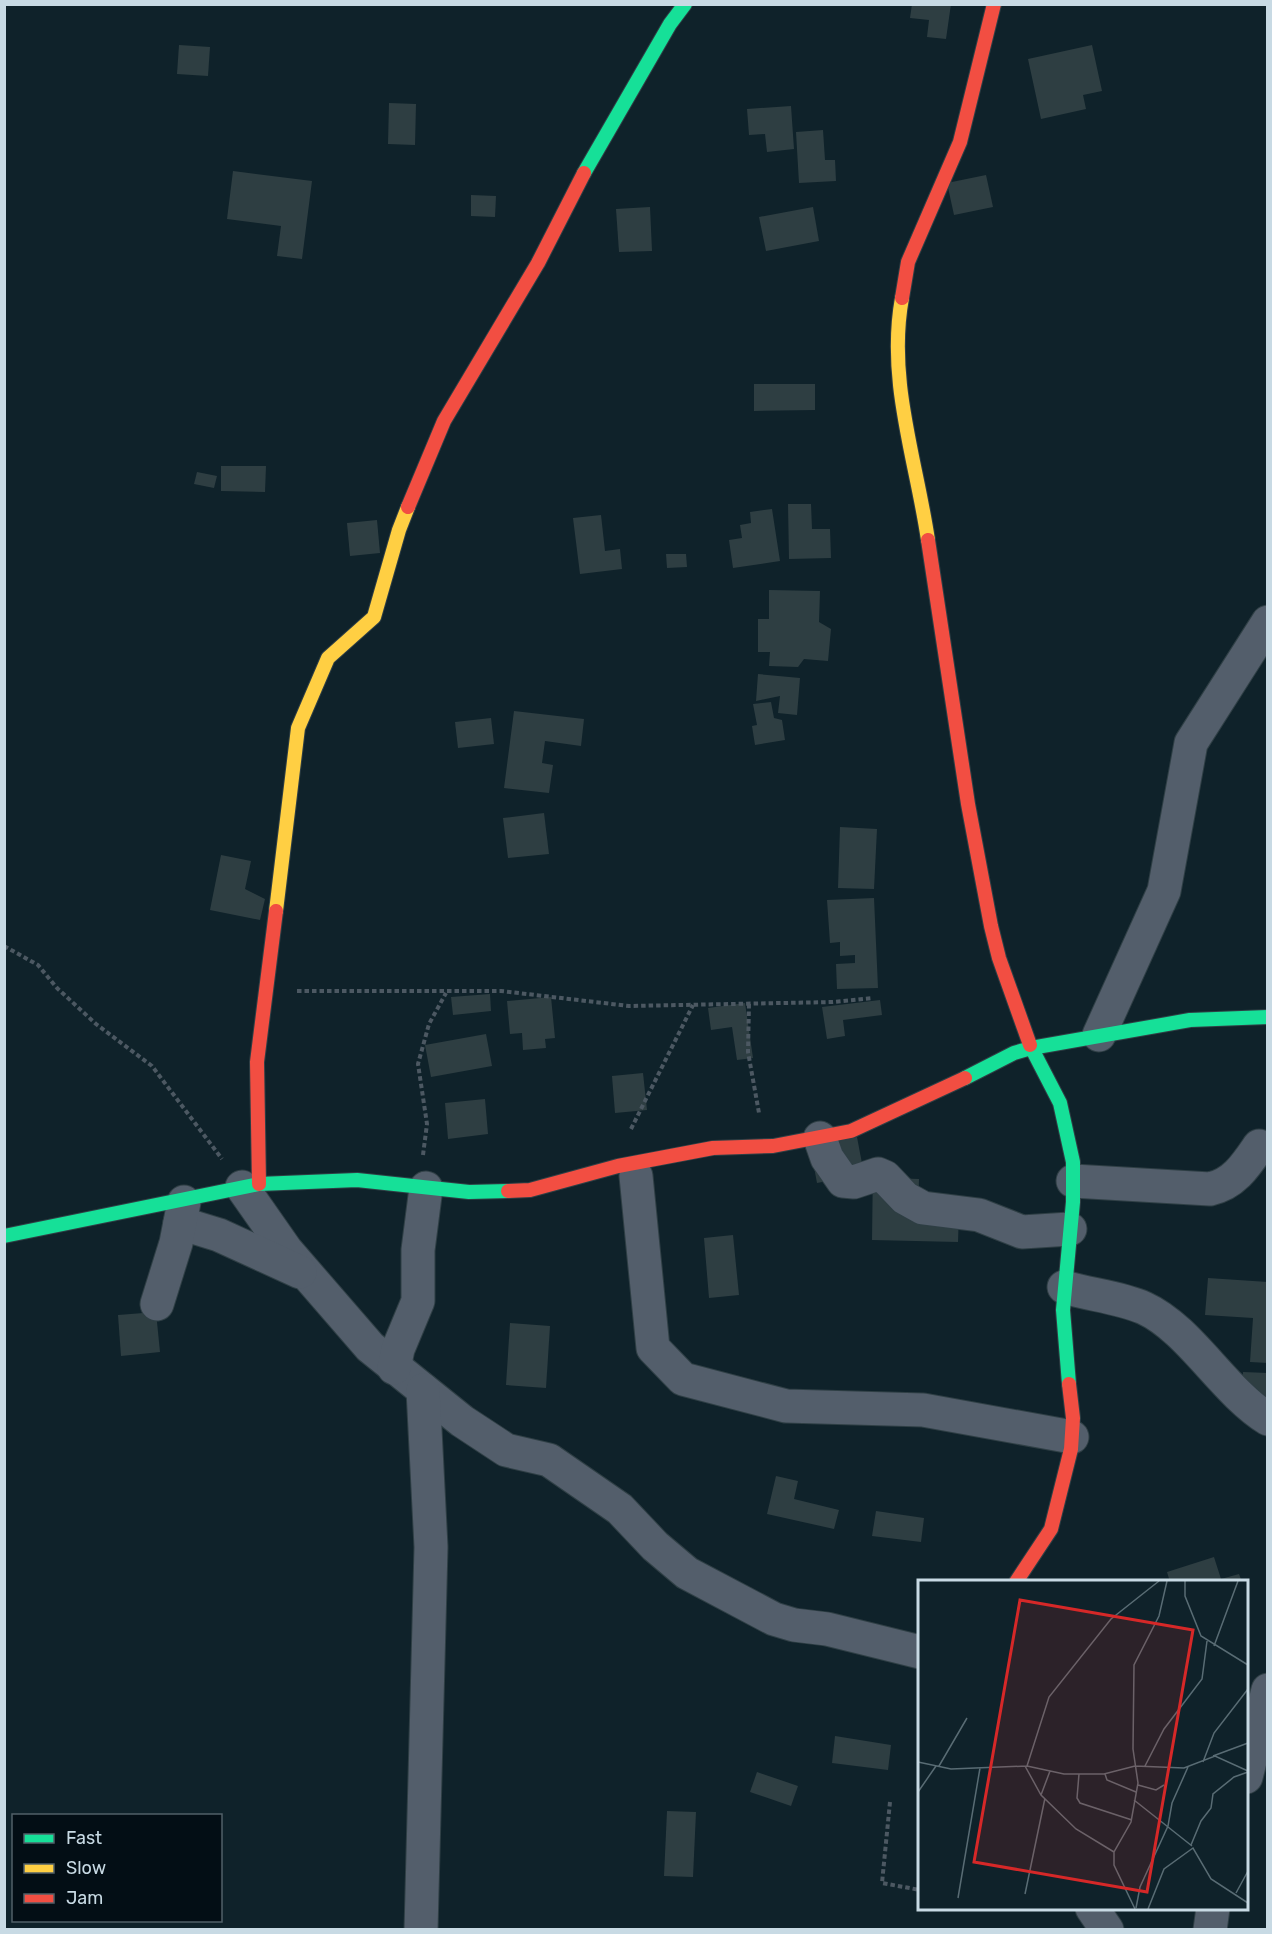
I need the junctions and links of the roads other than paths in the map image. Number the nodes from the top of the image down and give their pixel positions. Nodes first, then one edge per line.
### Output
1 (685, 4) edge
2 (994, 4) edge
3 (1268, 622) edge
4 (1268, 1017) edge
5 (1099, 1035) junction
6 (1031, 1048) junction
7 (820, 1138) junction
8 (1259, 1146) dead end
9 (627, 1171) junction
10 (1073, 1181) junction
11 (251, 1186) junction
12 (424, 1187) junction
13 (182, 1211) junction
14 (1070, 1229) junction
15 (4, 1236) edge
16 (309, 1276) junction
17 (1064, 1287) junction
18 (157, 1304) dead end
19 (394, 1368) junction
20 (423, 1390) junction
21 (1268, 1419) edge
22 (1072, 1437) junction
23 (1017, 1580) edge
24 (918, 1652) edge
25 (1268, 1690) edge
26 (1248, 1769) edge
27 (1093, 1910) edge
28 (1213, 1910) edge
29 (421, 1929) edge
30 (1107, 1929) edge
31 (1210, 1929) edge

1 - 11 street
2 - 6 street
3 - 5 street
4 - 5 street
5 - 6 street
6 - 7 street
6 - 10 street
7 - 9 street
7 - 14 street
8 - 10 street
9 - 12 street
9 - 22 street
10 - 14 street
11 - 12 street
11 - 13 street
11 - 16 street
12 - 19 street
13 - 15 street
13 - 16 street
13 - 18 street
14 - 17 street
16 - 19 street
17 - 21 street
17 - 22 street
19 - 20 street
20 - 24 street
20 - 29 street
22 - 23 street
25 - 26 street
27 - 30 street
28 - 31 street

